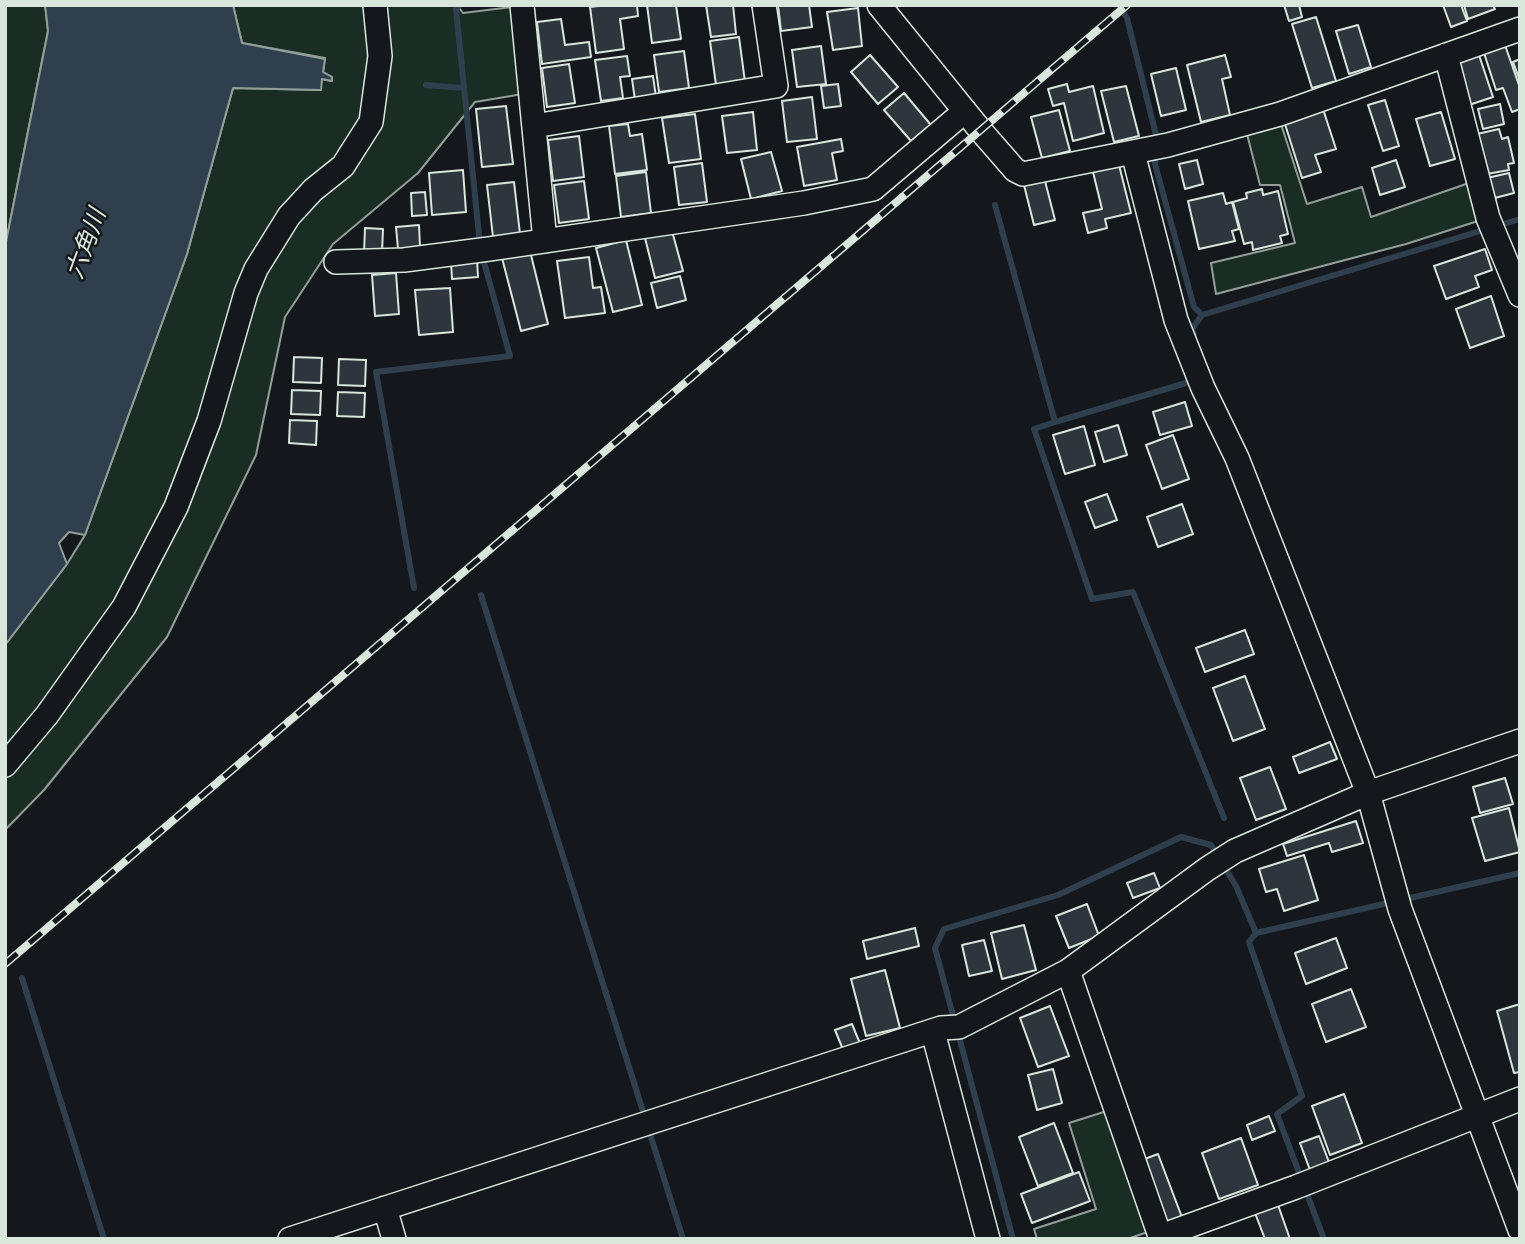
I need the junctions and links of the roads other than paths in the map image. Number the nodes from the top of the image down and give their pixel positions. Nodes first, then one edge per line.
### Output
1 (375, 5) edge
2 (764, 5) edge
3 (879, 5) edge
4 (527, 6) edge
5 (1520, 29) edge
6 (1446, 55) junction
7 (965, 111) junction
8 (534, 126) junction
9 (1150, 149) junction
10 (545, 241) junction
11 (336, 262) dead end
12 (1520, 295) edge
13 (1520, 741) edge
14 (5, 765) edge
15 (1368, 793) junction
16 (1068, 971) junction
17 (945, 1029) junction
18 (1520, 1099) edge
19 (1476, 1115) junction
20 (385, 1208) junction
21 (1520, 1230) edge
22 (1161, 1238) edge
23 (290, 1239) edge
24 (394, 1239) edge
25 (988, 1239) edge

1 - 14 street
2 - 8 street
3 - 7 street
4 - 8 street
5 - 6 street
6 - 9 street
6 - 12 street
7 - 9 street
7 - 10 street
8 - 10 street
9 - 15 street
10 - 11 street
13 - 15 street
15 - 16 street
15 - 19 street
16 - 17 street
16 - 22 street
17 - 20 street
17 - 25 street
18 - 19 street
19 - 21 street
19 - 22 street
20 - 23 street
20 - 24 street

